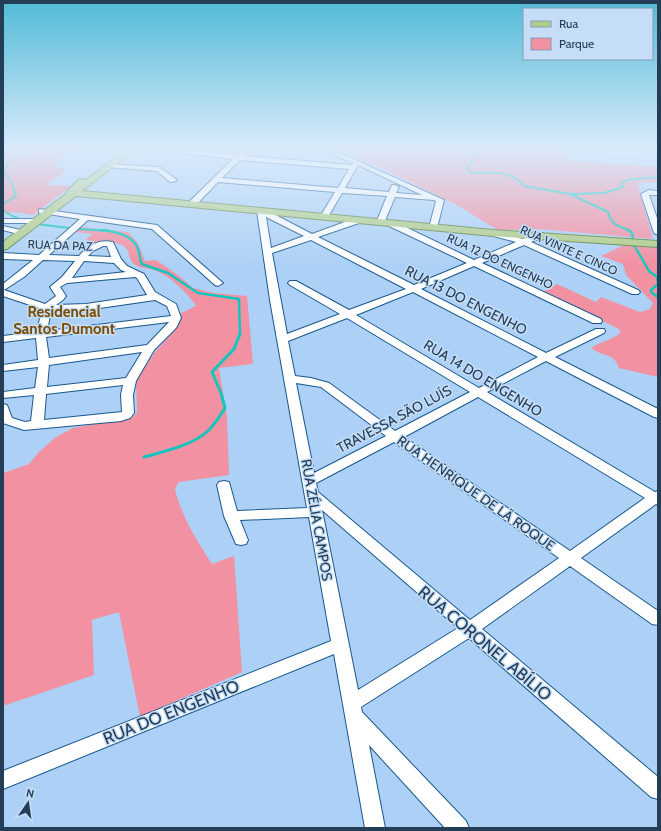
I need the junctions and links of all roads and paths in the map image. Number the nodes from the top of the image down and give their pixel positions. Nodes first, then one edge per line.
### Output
1 (75, 188) edge
2 (75, 188) edge
3 (80, 188) edge
4 (209, 188) edge
5 (312, 188) edge
6 (394, 188) edge
7 (413, 188) edge
8 (340, 190) junction
9 (73, 193) junction
10 (658, 193) edge
11 (392, 194) junction
12 (434, 198) junction
13 (192, 205) junction
14 (46, 211) junction
15 (261, 212) junction
16 (654, 214) edge
17 (324, 217) junction
18 (86, 218) junction
19 (3, 221) edge
20 (33, 221) junction
21 (356, 221) junction
22 (380, 223) junction
23 (392, 224) junction
24 (3, 228) edge
25 (433, 228) junction
26 (18, 232) junction
27 (493, 233) junction
28 (658, 233) edge
29 (540, 235) junction
30 (310, 237) junction
31 (3, 241) edge
32 (524, 242) junction
33 (658, 244) edge
34 (3, 247) edge
35 (267, 252) junction
36 (3, 256) edge
37 (41, 257) junction
38 (81, 258) junction
39 (117, 260) junction
40 (475, 263) junction
41 (136, 274) junction
42 (67, 280) junction
43 (218, 283) dead end
44 (293, 283) dead end
45 (3, 288) edge
46 (413, 289) junction
47 (635, 292) dead end
48 (3, 293) edge
49 (156, 297) junction
50 (47, 307) junction
51 (348, 314) junction
52 (176, 318) junction
53 (598, 326) joint
54 (40, 335) junction
55 (3, 339) edge
56 (284, 339) junction
57 (150, 348) junction
58 (546, 357) junction
59 (44, 362) junction
60 (3, 368) edge
61 (291, 379) junction
62 (130, 382) junction
63 (40, 391) junction
64 (477, 393) junction
65 (3, 396) edge
66 (3, 408) edge
67 (658, 414) edge
68 (37, 424) junction
69 (394, 436) junction
70 (224, 485) dead end
71 (313, 496) junction
72 (657, 498) edge
73 (231, 516) junction
74 (241, 540) dead end
75 (570, 558) junction
76 (658, 619) edge
77 (470, 629) junction
78 (339, 645) junction
79 (352, 710) junction
80 (3, 780) edge
81 (658, 790) edge
82 (375, 828) edge
83 (459, 828) edge

1 - 9 main road
2 - 14 main road
3 - 9 main road
4 - 13 street
5 - 8 street
6 - 11 street
7 - 12 street
8 - 11 street
8 - 17 street
9 - 13 main road
9 - 14 main road
10 - 16 street
11 - 12 street
11 - 22 street
12 - 25 street
13 - 15 main road
14 - 18 street
14 - 20 main road
15 - 17 main road
15 - 30 street, RUA 13 DO ENGENHO
15 - 35 street, RUA ZÉLIA CAMPOS
16 - 28 street
17 - 21 main road
18 - 37 street
18 - 43 street
19 - 20 street
20 - 26 main road
21 - 22 main road
21 - 30 street
22 - 23 main road
23 - 25 main road
23 - 40 street, RUA 12 DO ENGENHO
24 - 26 street
25 - 27 main road
26 - 31 main road
26 - 34 main road
27 - 29 main road
27 - 32 street, RUA VINTE E CINCO
29 - 32 street
29 - 33 main road
30 - 35 street
30 - 46 street, RUA 13 DO ENGENHO
32 - 40 street
32 - 47 street, RUA VINTE E CINCO
35 - 56 street, RUA ZÉLIA CAMPOS
36 - 37 street, RUA DA PAZ
37 - 38 street, RUA DA PAZ
37 - 45 street
38 - 39 street, RUA DA PAZ
38 - 39 street
38 - 42 street
39 - 41 street
40 - 46 street
40 - 53 street, RUA 12 DO ENGENHO
41 - 42 street
41 - 49 street
42 - 50 street
44 - 51 street, RUA 14 DO ENGENHO
46 - 51 street
46 - 58 street, RUA 13 DO ENGENHO
48 - 50 street
49 - 50 street
49 - 52 street
50 - 54 street
51 - 56 street
51 - 64 street, RUA 14 DO ENGENHO
52 - 54 street
52 - 57 street
53 - 58 street, TRAVESSA SÃO LUÍS
54 - 55 street
54 - 59 street
56 - 61 street, RUA ZÉLIA CAMPOS
57 - 59 street
57 - 62 street
58 - 64 street, TRAVESSA SÃO LUÍS
58 - 67 street, RUA 13 DO ENGENHO
59 - 60 street
59 - 63 street
61 - 69 street, RUA HENRIQUE DE LÃ ROQUE
61 - 71 street, RUA ZÉLIA CAMPOS
62 - 63 street
62 - 68 street
63 - 65 street
63 - 68 street
64 - 69 street, TRAVESSA SÃO LUÍS
64 - 72 street, RUA 14 DO ENGENHO
66 - 68 street
69 - 71 street, TRAVESSA SÃO LUÍS
69 - 75 street, RUA HENRIQUE DE LÃ ROQUE
70 - 73 street
71 - 73 street
71 - 77 street, RUA CORONEL ABÍLIO
71 - 78 street, RUA ZÉLIA CAMPOS
72 - 75 street
73 - 74 street
75 - 76 street, RUA HENRIQUE DE LÃ ROQUE
75 - 77 street
77 - 79 street
77 - 81 street, RUA CORONEL ABÍLIO
78 - 79 street, RUA ZÉLIA CAMPOS
78 - 80 street, RUA DO ENGENHO
79 - 82 street, RUA ZÉLIA CAMPOS
79 - 83 street

